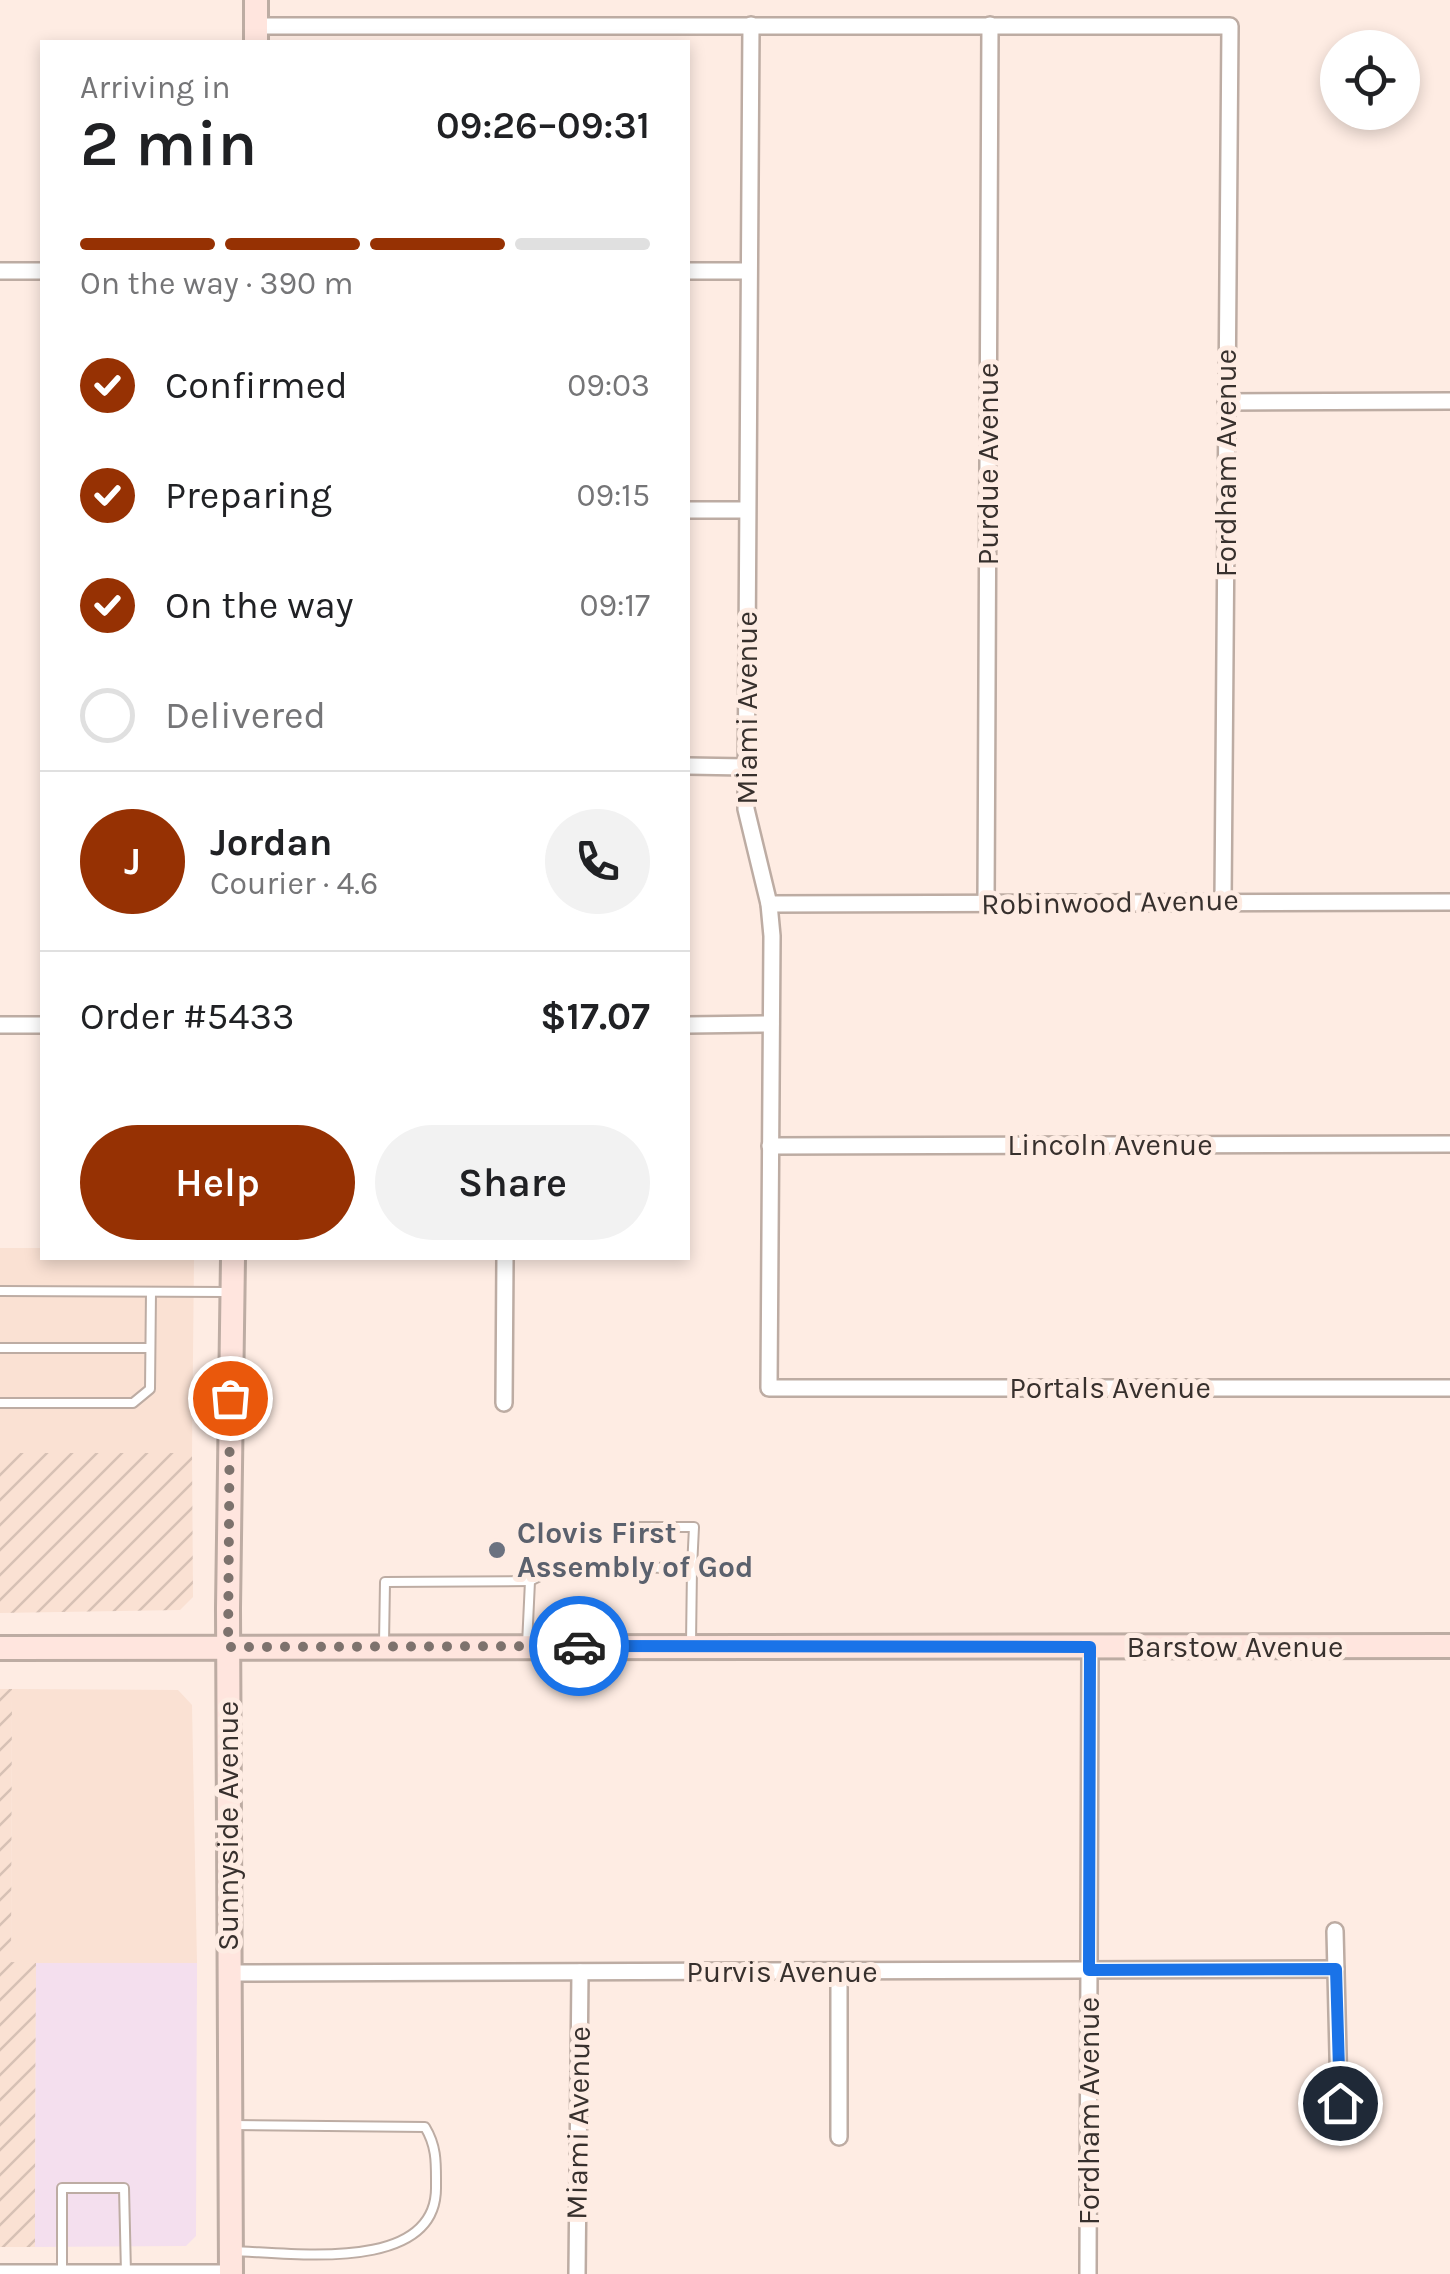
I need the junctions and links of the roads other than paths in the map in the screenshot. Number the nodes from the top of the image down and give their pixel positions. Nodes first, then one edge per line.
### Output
1 (256, 0) edge
2 (751, 25) junction
3 (990, 25) junction
4 (256, 34) edge
5 (0, 271) edge
6 (40, 271) edge
7 (690, 271) edge
8 (747, 272) junction
9 (1450, 401) edge
10 (1226, 402) junction
11 (690, 510) edge
12 (746, 510) junction
13 (690, 766) edge
14 (746, 767) junction
15 (1223, 900) junction
16 (1450, 902) edge
17 (769, 904) junction
18 (986, 904) junction
19 (771, 1024) junction
20 (0, 1025) edge
21 (40, 1025) edge
22 (690, 1025) edge
23 (1450, 1144) edge
24 (770, 1146) junction
25 (233, 1260) edge
26 (505, 1260) edge
27 (0, 1291) edge
28 (151, 1292) junction
29 (233, 1292) junction
30 (0, 1348) edge
31 (150, 1348) junction
32 (770, 1388) joint
33 (1450, 1388) edge
34 (0, 1402) edge
35 (504, 1402) dead end
36 (629, 1526) dead end
37 (692, 1568) junction
38 (530, 1581) junction
39 (384, 1644) junction
40 (527, 1645) junction
41 (691, 1646) junction
42 (1450, 1646) edge
43 (228, 1647) junction
44 (1090, 1647) junction
45 (0, 1648) edge
46 (1336, 1931) dead end
47 (1336, 1969) junction
48 (1089, 1970) junction
49 (227, 1972) junction
50 (580, 1972) junction
51 (839, 1972) junction
52 (230, 2126) junction
53 (1340, 2136) dead end
54 (839, 2137) dead end
55 (230, 2266) edge
56 (0, 2273) edge
57 (62, 2273) edge
58 (126, 2273) edge
59 (577, 2274) edge
60 (1088, 2274) edge

1 - 4 main road
2 - 3 street
2 - 4 street
2 - 8 street, Miami Avenue
3 - 10 street, Fordham Avenue
3 - 18 street, Purdue Avenue
5 - 6 street
7 - 8 street
8 - 12 street, Miami Avenue
9 - 10 street
10 - 15 street, Fordham Avenue
11 - 12 street
12 - 14 street, Miami Avenue
13 - 14 street
14 - 17 street, Miami Avenue
15 - 16 street, Robinwood Avenue
15 - 18 street, Robinwood Avenue
17 - 18 street, Robinwood Avenue
17 - 19 street, Miami Avenue
19 - 22 street
19 - 24 street, Miami Avenue
20 - 21 street
23 - 24 street, Lincoln Avenue
24 - 32 street, Miami Avenue
25 - 29 main road, Sunnyside Avenue
26 - 35 street
27 - 28 lane
28 - 29 lane
28 - 31 lane
29 - 43 main road, Sunnyside Avenue
30 - 31 lane
31 - 34 lane
32 - 33 street, Portals Avenue
36 - 37 lane
37 - 38 lane
37 - 41 lane
38 - 39 lane
38 - 40 lane
39 - 40 main road, Barstow Avenue
39 - 43 main road, Barstow Avenue
40 - 41 main road, Barstow Avenue
41 - 44 main road, Barstow Avenue
42 - 44 main road, Barstow Avenue
43 - 45 main road, Barstow Avenue
43 - 49 main road, Sunnyside Avenue
44 - 48 street, Fordham Avenue
46 - 47 street
47 - 48 street, Purvis Avenue
47 - 53 street
48 - 51 street, Purvis Avenue
48 - 60 street, Fordham Avenue
49 - 50 street, Purvis Avenue
49 - 52 main road, Sunnyside Avenue
50 - 51 street, Purvis Avenue
50 - 59 street, Miami Avenue
51 - 54 street
52 - 55 main road, Sunnyside Avenue
52 - 55 lane
55 - 58 street
56 - 57 street
57 - 58 street
57 - 58 lane

